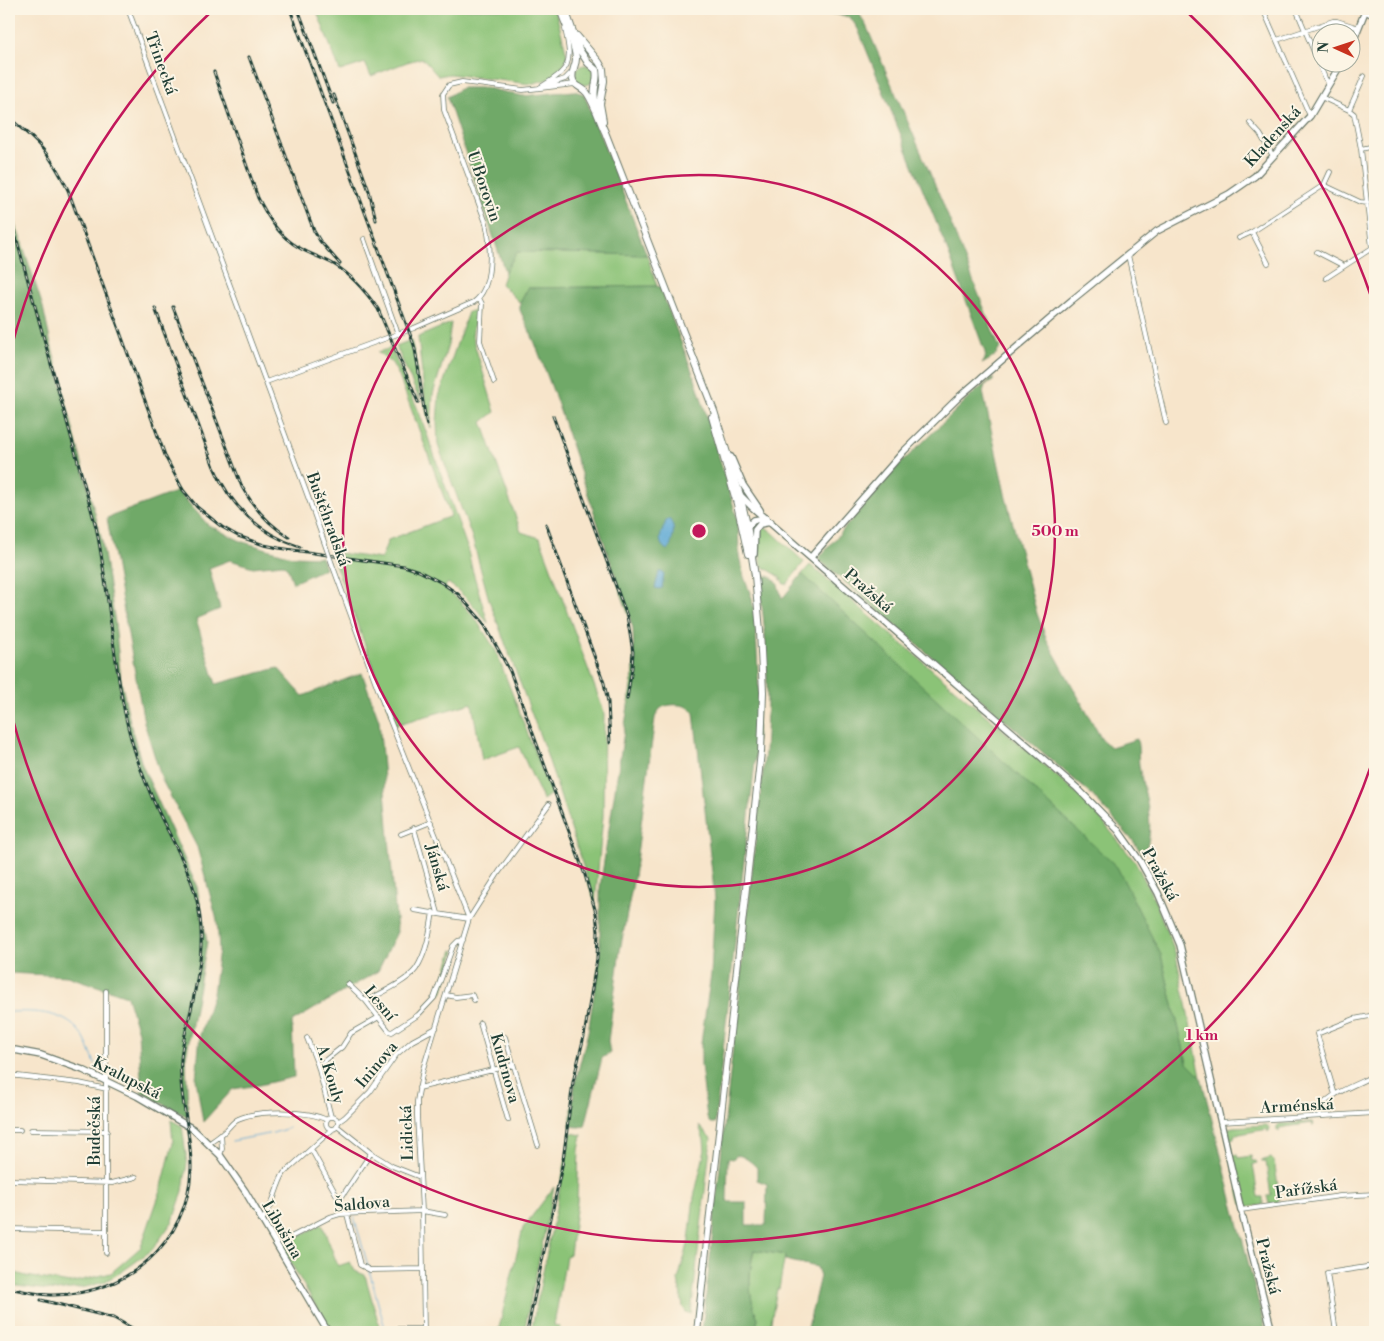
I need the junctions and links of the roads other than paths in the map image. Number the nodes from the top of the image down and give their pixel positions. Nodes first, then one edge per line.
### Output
1 (128, 9) edge
2 (562, 9) edge
3 (1263, 9) edge
4 (1296, 9) edge
5 (1366, 10) edge
6 (568, 16) junction
7 (1375, 16) edge
8 (1361, 22) edge
9 (1312, 28) edge
10 (1306, 30) junction
11 (1277, 40) junction
12 (588, 63) junction
13 (574, 69) junction
14 (1336, 72) edge
15 (1364, 76) dead end
16 (575, 84) junction
17 (595, 84) junction
18 (1329, 84) junction
19 (583, 88) junction
20 (537, 89) junction
21 (1322, 97) junction
22 (1350, 110) junction
23 (1310, 116) junction
24 (1250, 123) dead end
25 (171, 125) joint
26 (604, 132) junction
27 (1375, 146) edge
28 (1361, 149) junction
29 (1273, 156) junction
30 (1330, 172) dead end
31 (1324, 185) junction
32 (1368, 203) junction
33 (1252, 232) junction
34 (1238, 238) dead end
35 (364, 239) dead end
36 (1317, 252) dead end
37 (1127, 254) junction
38 (1268, 263) dead end
39 (1344, 266) junction
40 (1326, 278) dead end
41 (479, 298) junction
42 (398, 334) junction
43 (266, 382) junction
44 (494, 382) dead end
45 (702, 382) junction
46 (1166, 423) dead end
47 (724, 439) junction
48 (726, 466) junction
49 (740, 495) junction
50 (769, 520) junction
51 (748, 525) junction
52 (744, 535) junction
53 (811, 557) junction
54 (755, 576) junction
55 (757, 597) junction
56 (549, 804) dead end
57 (431, 822) junction
58 (414, 828) junction
59 (401, 834) dead end
60 (414, 910) dead end
61 (436, 912) junction
62 (469, 919) junction
63 (463, 940) junction
64 (348, 984) dead end
65 (106, 991) dead end
66 (446, 995) junction
67 (474, 1000) dead end
68 (366, 1001) junction
69 (1375, 1015) edge
70 (379, 1017) junction
71 (480, 1023) dead end
72 (436, 1028) junction
73 (396, 1030) joint
74 (505, 1037) dead end
75 (307, 1038) dead end
76 (9, 1049) edge
77 (513, 1065) junction
78 (318, 1066) junction
79 (494, 1071) junction
80 (9, 1075) edge
81 (1375, 1075) edge
82 (106, 1081) junction
83 (419, 1088) junction
84 (107, 1089) junction
85 (1335, 1095) junction
86 (1375, 1113) edge
87 (1319, 1116) junction
88 (329, 1119) junction
89 (508, 1120) dead end
90 (1221, 1122) junction
91 (336, 1126) junction
92 (9, 1130) edge
93 (20, 1130) dead end
94 (31, 1130) dead end
95 (107, 1131) junction
96 (221, 1135) junction
97 (208, 1144) junction
98 (538, 1145) dead end
99 (311, 1150) junction
100 (371, 1153) junction
101 (220, 1156) junction
102 (136, 1177) dead end
103 (420, 1177) junction
104 (9, 1181) edge
105 (107, 1182) junction
106 (1375, 1194) edge
107 (339, 1201) junction
108 (1241, 1210) junction
109 (422, 1211) junction
110 (347, 1214) junction
111 (446, 1215) dead end
112 (1243, 1218) joint
113 (262, 1220) junction
114 (9, 1229) edge
115 (105, 1231) junction
116 (285, 1240) dead end
117 (106, 1253) dead end
118 (423, 1269) junction
119 (1375, 1283) edge
120 (387, 1329) dead end
121 (325, 1331) edge
122 (424, 1331) edge
123 (697, 1332) edge
124 (1272, 1332) edge
125 (1336, 1332) edge

1 - 25 street, Třinecká
2 - 6 main road
2 - 13 main road
2 - 20 street
3 - 11 street
4 - 10 street
5 - 7 street
5 - 8 street
6 - 12 main road
6 - 26 main road
9 - 10 street
10 - 11 street
10 - 18 street
11 - 23 street
12 - 13 main road
12 - 17 main road
13 - 16 main road
13 - 20 street
14 - 18 street, Kladenská
15 - 22 street
16 - 19 main road
16 - 20 street
17 - 19 main road
17 - 26 main road
18 - 21 street, Kladenská
19 - 26 main road
20 - 41 street, U Borovin
21 - 22 street
21 - 23 street, Kladenská
22 - 28 street
23 - 29 street, Kladenská
24 - 29 street
25 - 43 street, Buštěhradská
26 - 45 main road
27 - 28 street
28 - 32 street
29 - 37 street, Kladenská
30 - 31 street
31 - 32 street
31 - 33 street
32 - 39 street
33 - 34 street
33 - 38 street
35 - 42 street
36 - 39 street
37 - 46 street
37 - 53 street, Kladenská
39 - 40 street
41 - 42 street
41 - 44 street, U Borovin
42 - 43 street
43 - 57 street, Buštěhradská, bridge
45 - 47 main road
45 - 48 main road
47 - 49 main road
47 - 50 street
48 - 49 street
48 - 52 main road
49 - 50 street
49 - 51 main road
50 - 51 street
50 - 53 street, Pražská
50 - 54 street
51 - 52 street
51 - 54 main road
52 - 55 main road
53 - 90 street, Pražská
54 - 55 main road
55 - 123 main road
56 - 62 street, Lidická
57 - 58 street, Jánská
57 - 62 street, Buštěhradská
58 - 59 street, Jánská
58 - 61 street, Jánská
60 - 61 street
61 - 62 street
61 - 68 street, Jánská
62 - 63 street, Lidická
63 - 66 street, Lidická
63 - 73 street, Lidická
64 - 68 street, Lesní
65 - 82 street, Budečská
66 - 67 street
66 - 72 street, Lidická
68 - 70 street, Lesní
69 - 85 street
70 - 73 street, Lesní
70 - 78 street
71 - 79 street, Kudrnova
72 - 83 street, Lidická
72 - 91 street, Ininova
74 - 77 street
75 - 78 street, A. Kouly
76 - 82 street, Kralupská
77 - 79 street
77 - 98 street
78 - 88 street, A. Kouly
79 - 83 street
79 - 89 street, Kudrnova
80 - 84 street, Kralupská
81 - 85 street
82 - 84 street, Budečská
82 - 97 street, Kralupská
83 - 103 street, Lidická
84 - 95 street, Budečská
85 - 87 street
86 - 87 street, Arménská
87 - 90 street, Arménská
88 - 91 street
88 - 91 street
88 - 96 street
90 - 108 street, Pražská
91 - 99 street, Ininova
91 - 100 street
92 - 93 street
94 - 95 street
95 - 105 street, Budečská
96 - 97 street
96 - 101 street
97 - 101 street, Libušina
99 - 107 street
99 - 113 street, Ininova
100 - 103 street
100 - 107 street
101 - 113 street, Libušina
102 - 105 street, Budečská
103 - 109 street, Lidická
104 - 105 street
105 - 115 street, Budečská
106 - 108 street, Pařížská
107 - 110 street
108 - 112 street, Pražská
109 - 110 street, Šaldova
109 - 111 street, Šaldova
109 - 118 street, Lidická
110 - 116 street, Šaldova
110 - 118 street
112 - 124 street, Pražská
113 - 121 street, Libušina
114 - 115 street
115 - 117 street, Budečská
118 - 122 street, Lidická
119 - 125 street
120 - 122 street

